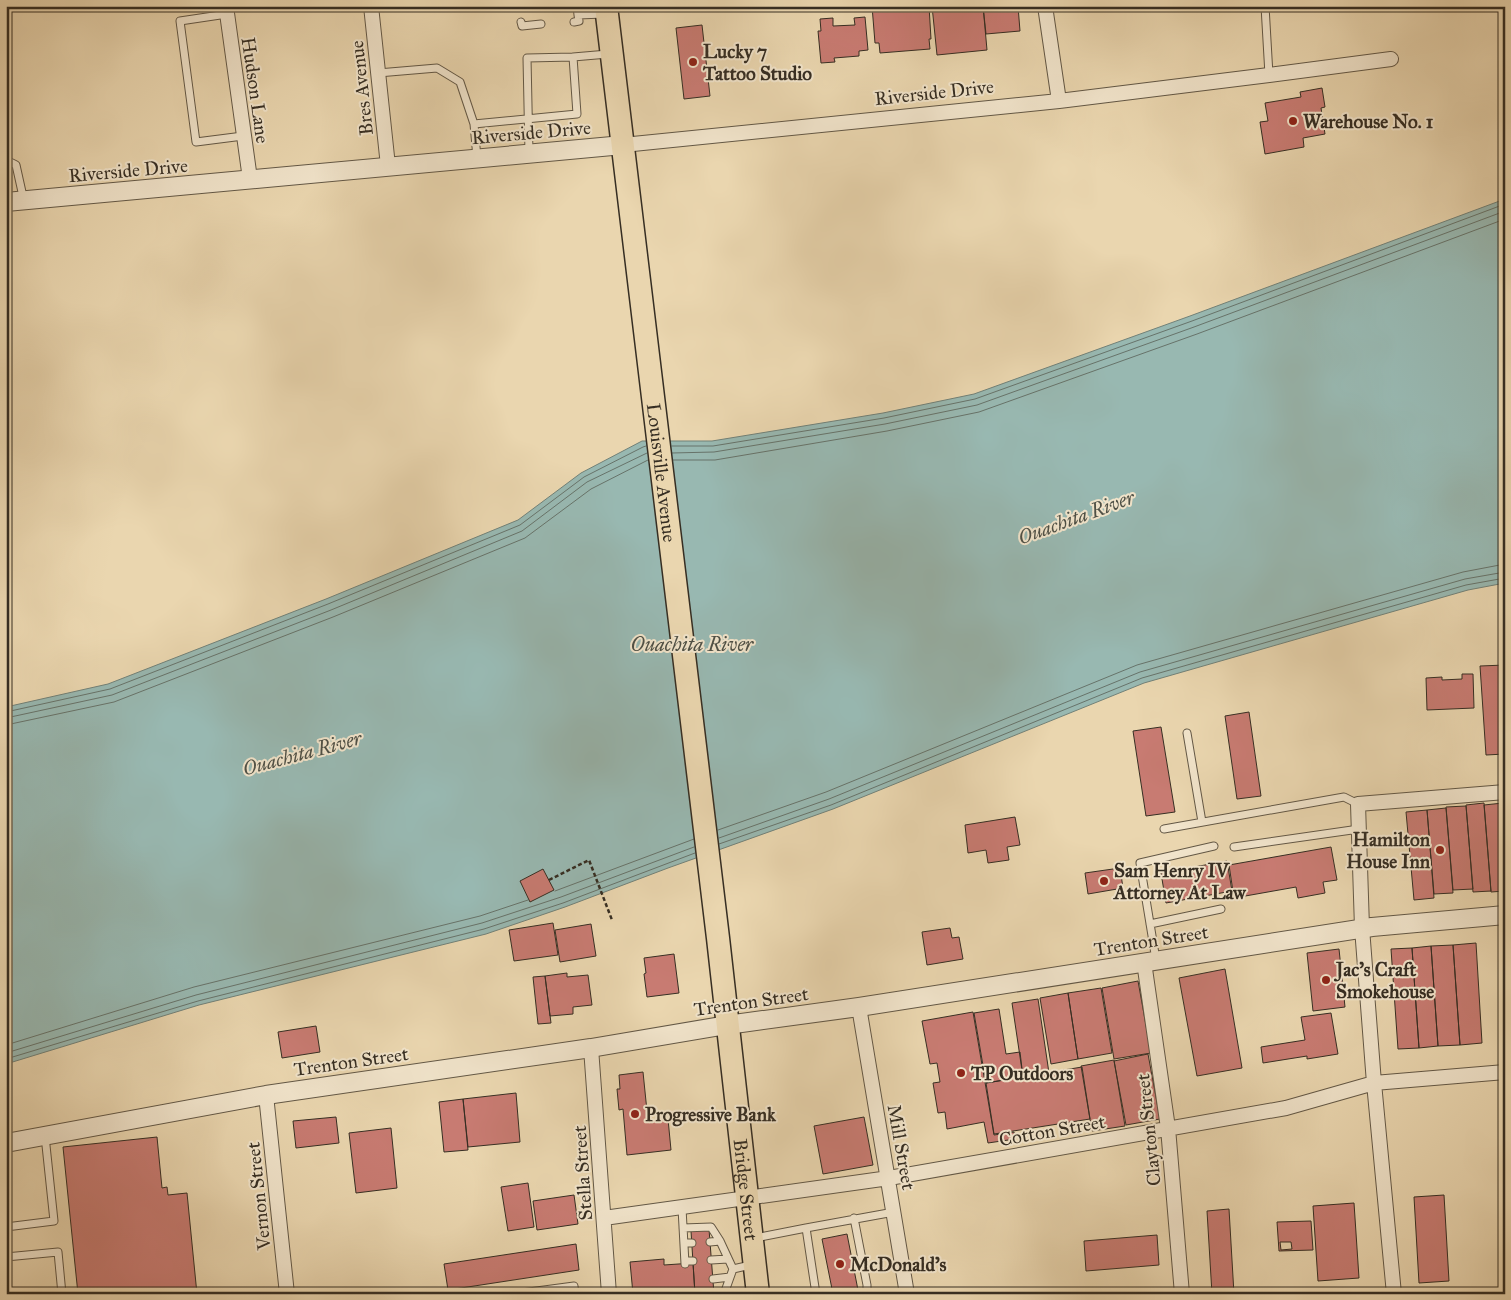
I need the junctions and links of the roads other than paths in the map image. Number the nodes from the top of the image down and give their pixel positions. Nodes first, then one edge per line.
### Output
1 (371, 6) edge
2 (578, 6) edge
3 (1045, 6) edge
4 (1266, 6) edge
5 (227, 10) edge
6 (606, 10) edge
7 (578, 15) junction
8 (521, 22) dead end
9 (574, 22) dead end
10 (541, 24) dead end
11 (611, 54) junction
12 (573, 57) junction
13 (1391, 59) dead end
14 (378, 73) junction
15 (1269, 75) junction
16 (1059, 101) junction
17 (528, 119) junction
18 (474, 124) junction
19 (244, 136) junction
20 (623, 145) junction
21 (529, 154) junction
22 (477, 158) junction
23 (6, 160) edge
24 (388, 166) junction
25 (250, 179) junction
26 (24, 201) junction
27 (6, 202) edge
28 (1187, 733) dead end
29 (1505, 792) edge
30 (1358, 804) junction
31 (1202, 822) junction
32 (1359, 828) junction
33 (1164, 829) dead end
34 (1214, 846) dead end
35 (1234, 847) dead end
36 (1222, 910) dead end
37 (1505, 915) edge
38 (1150, 924) junction
39 (1362, 928) junction
40 (718, 938) joint
41 (1150, 961) junction
42 (859, 1007) junction
43 (727, 1025) junction
44 (591, 1048) junction
45 (1505, 1072) edge
46 (1374, 1083) junction
47 (266, 1095) junction
48 (1168, 1128) junction
49 (45, 1135) junction
50 (6, 1143) edge
51 (889, 1178) junction
52 (747, 1198) junction
53 (682, 1208) junction
54 (894, 1212) junction
55 (604, 1218) junction
56 (854, 1218) junction
57 (6, 1227) edge
58 (683, 1228) junction
59 (806, 1228) junction
60 (752, 1239) junction
61 (710, 1242) dead end
62 (720, 1242) junction
63 (6, 1256) edge
64 (728, 1259) junction
65 (711, 1260) dead end
66 (693, 1261) dead end
67 (739, 1270) junction
68 (713, 1280) dead end
69 (62, 1294) edge
70 (287, 1294) edge
71 (514, 1294) edge
72 (575, 1294) edge
73 (610, 1294) edge
74 (724, 1294) edge
75 (758, 1294) edge
76 (816, 1294) edge
77 (868, 1294) edge
78 (907, 1294) edge
79 (1182, 1294) edge
80 (1394, 1294) edge

1 - 14 street, Bres Avenue
2 - 7 lane
3 - 16 street
4 - 15 lane
5 - 19 street, Hudson Lane
5 - 19 lane
6 - 7 lane
6 - 11 main road, Louisville Avenue
7 - 9 lane
8 - 10 lane
11 - 12 lane
11 - 20 main road, Louisville Avenue
12 - 17 lane
12 - 17 lane
13 - 15 street, Riverside Drive
14 - 18 lane
14 - 24 street, Bres Avenue
15 - 16 street, Riverside Drive
16 - 20 street, Riverside Drive
17 - 18 lane
17 - 21 lane
18 - 22 lane
19 - 25 street, Hudson Lane
20 - 21 street, Riverside Drive
20 - 40 main road, Louisville Avenue
21 - 22 street, Riverside Drive
22 - 24 street, Riverside Drive
23 - 26 lane
24 - 25 street, Riverside Drive
25 - 26 street, Riverside Drive
26 - 27 street, Riverside Drive
28 - 31 lane
29 - 30 street
30 - 31 lane
30 - 32 street
31 - 33 lane
32 - 35 lane
32 - 39 street
34 - 38 lane
36 - 38 lane
37 - 39 street, Trenton Street
38 - 41 lane
39 - 41 street, Trenton Street
39 - 46 street
40 - 43 main road, Bridge Street
41 - 42 street, Trenton Street
41 - 48 street, Clayton Street
42 - 43 street, Trenton Street
42 - 51 street, Mill Street
43 - 44 street, Trenton Street
43 - 52 main road, Bridge Street
44 - 47 street, Trenton Street
44 - 55 street, Stella Street
45 - 46 street, Cotton Street
46 - 48 street, Cotton Street
46 - 80 street
47 - 49 street, Trenton Street
47 - 70 street, Vernon Street
48 - 51 street, Cotton Street
48 - 79 street, Clayton Street
49 - 50 street, Trenton Street
49 - 57 lane
51 - 52 street, Cotton Street
51 - 54 street, Mill Street
52 - 53 street, Cotton Street
52 - 60 main road, Bridge Street
53 - 55 street, Cotton Street
53 - 58 lane
54 - 56 lane
54 - 78 street, Mill Street
55 - 73 street, Stella Street
56 - 59 lane
56 - 77 lane
58 - 62 lane
58 - 66 lane
59 - 60 lane
59 - 76 lane
60 - 67 main road, Bridge Street
61 - 62 lane
62 - 64 lane
63 - 69 lane
64 - 65 lane
64 - 67 lane
67 - 68 lane
67 - 74 lane
67 - 75 main road, Bridge Street
71 - 72 lane

